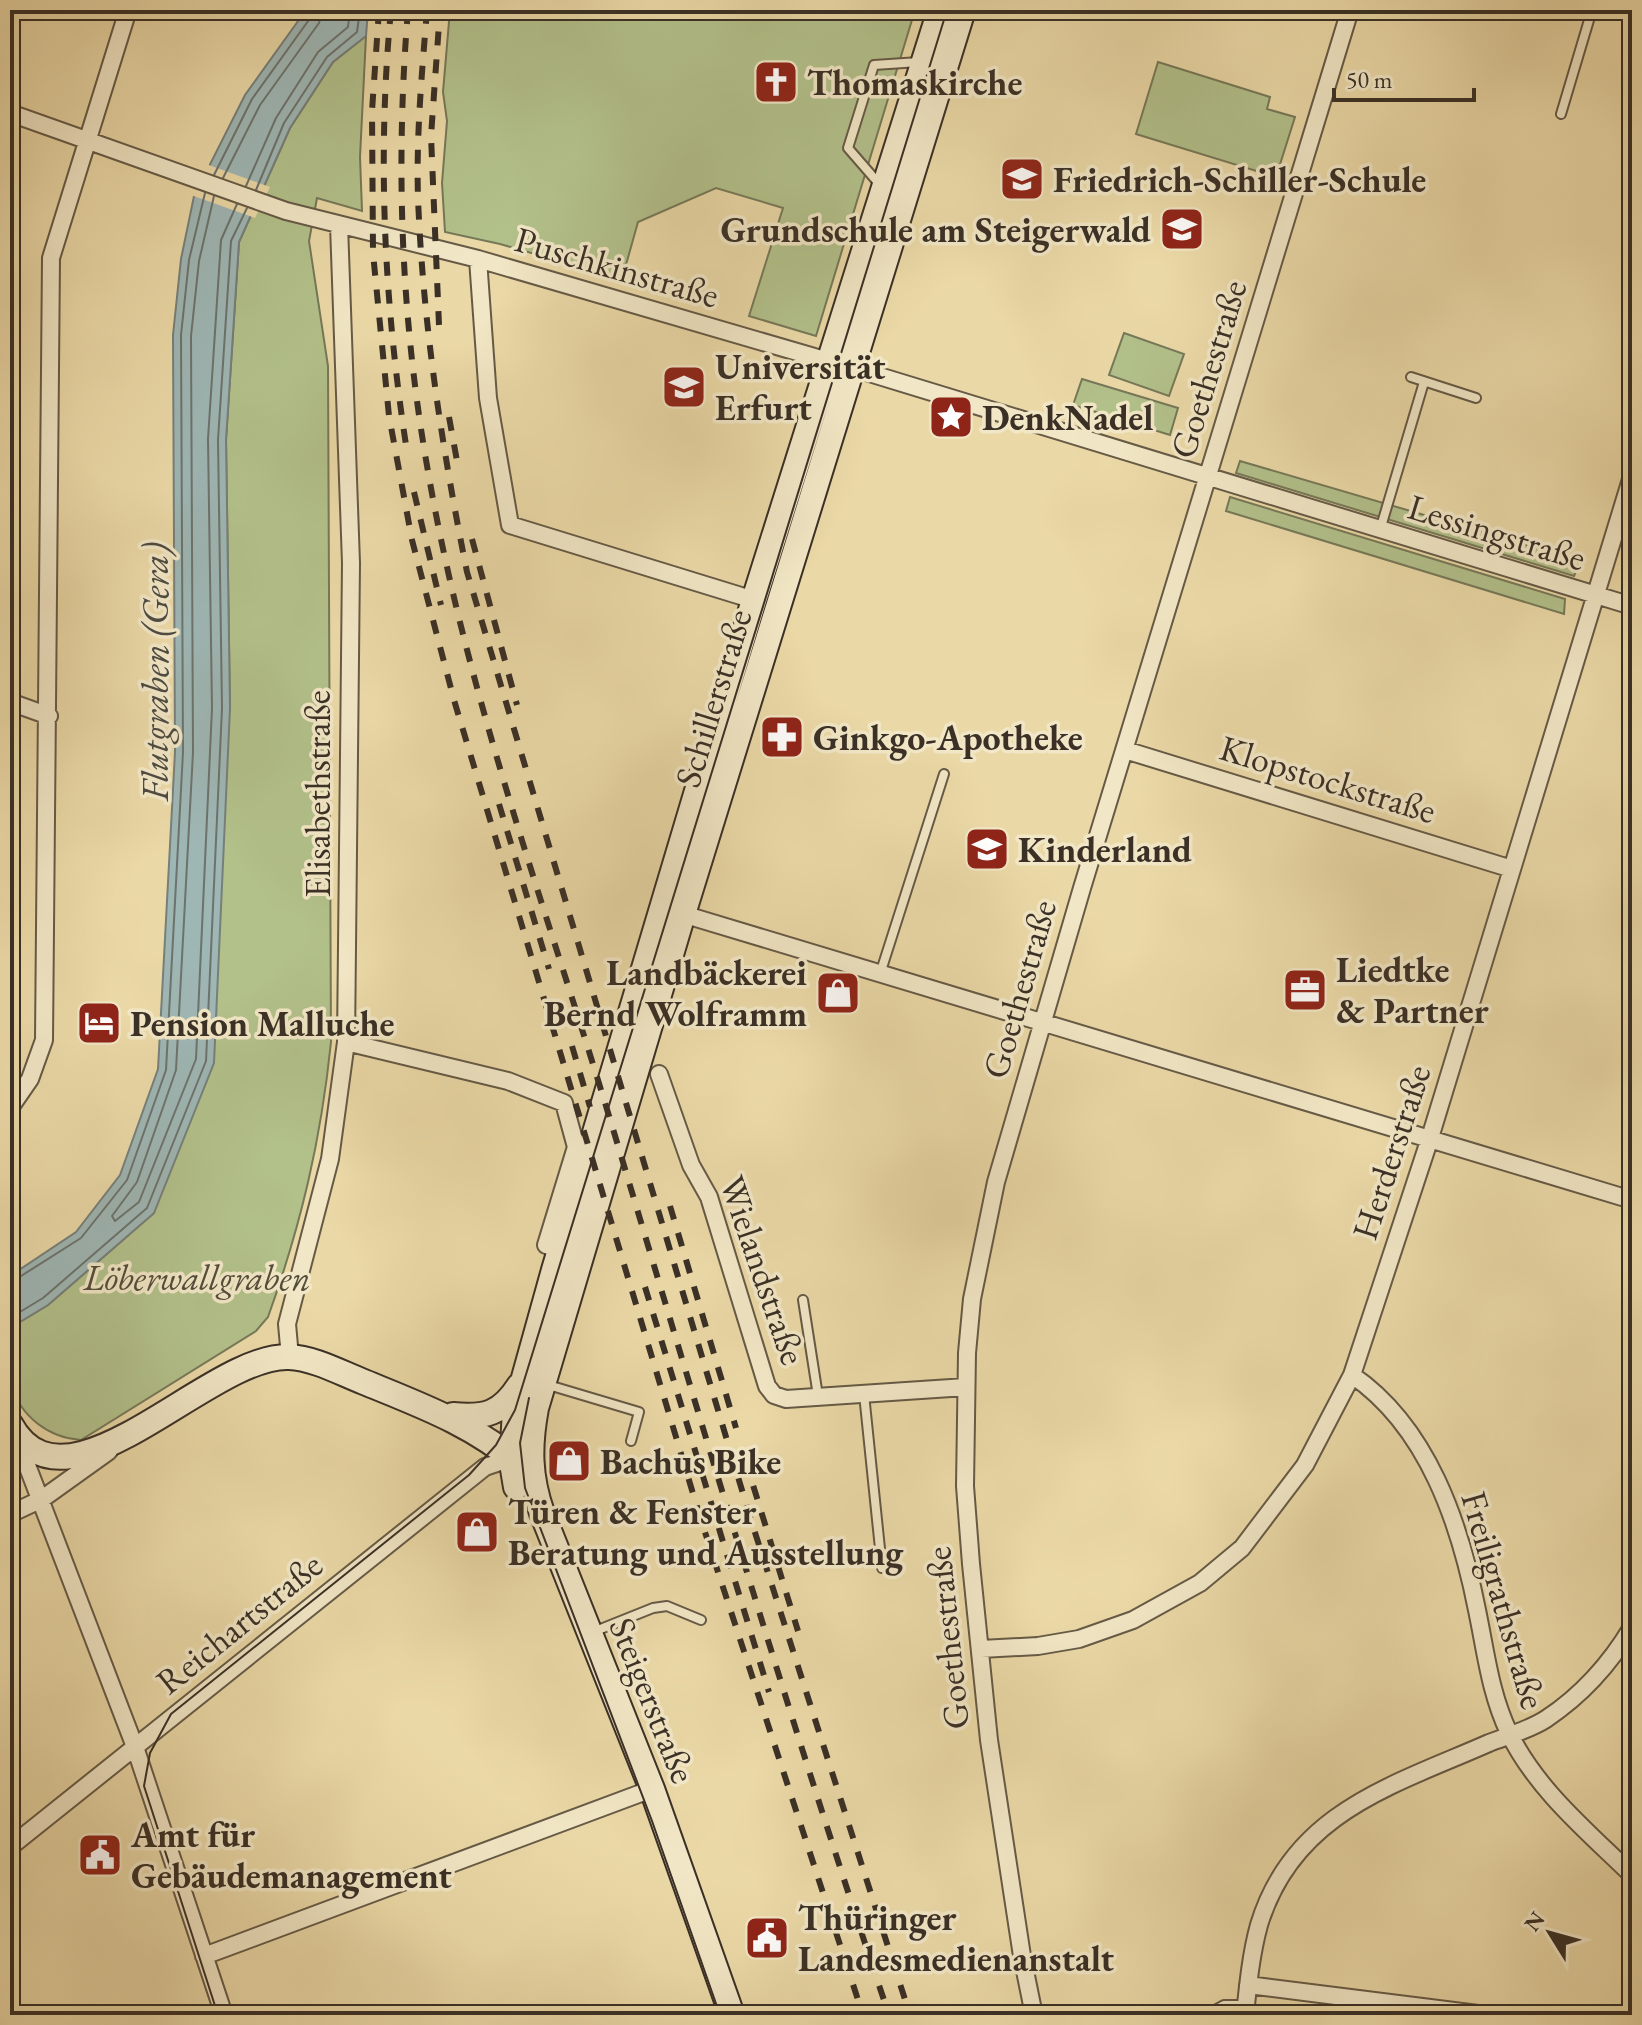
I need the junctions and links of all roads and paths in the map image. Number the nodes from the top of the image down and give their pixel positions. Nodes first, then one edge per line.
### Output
1 (128, 10) edge
2 (940, 10) edge
3 (963, 10) edge
4 (1350, 10) edge
5 (1592, 10) edge
6 (924, 61) junction
7 (10, 113) edge
8 (1561, 114) dead end
9 (88, 142) junction
10 (884, 189) junction
11 (339, 225) junction
12 (478, 259) junction
13 (841, 365) junction
14 (1411, 377) dead end
15 (1424, 382) junction
16 (1476, 398) dead end
17 (1209, 476) junction
18 (1632, 476) edge
19 (1380, 530) junction
20 (1596, 595) junction
21 (754, 600) junction
22 (1632, 606) edge
23 (10, 702) edge
24 (49, 716) junction
25 (1125, 750) junction
26 (944, 774) dead end
27 (1512, 869) junction
28 (674, 911) junction
29 (880, 975) junction
30 (1043, 1023) junction
31 (346, 1042) junction
32 (659, 1074) dead end
33 (10, 1108) edge
34 (1429, 1141) junction
35 (1632, 1200) edge
36 (560, 1249) junction
37 (803, 1300) dead end
38 (290, 1357) junction
39 (1352, 1375) junction
40 (533, 1382) junction
41 (966, 1387) junction
42 (864, 1394) junction
43 (818, 1396) junction
44 (536, 1408) joint
45 (447, 1414) junction
46 (148, 1425) junction
47 (13, 1429) edge
48 (631, 1441) dead end
49 (512, 1458) junction
50 (524, 1485) junction
51 (42, 1499) junction
52 (10, 1514) edge
53 (882, 1568) dead end
54 (701, 1620) dead end
55 (1632, 1627) edge
56 (587, 1634) junction
57 (981, 1649) junction
58 (1510, 1735) junction
59 (135, 1747) junction
60 (644, 1793) junction
61 (10, 1847) edge
62 (1632, 1875) edge
63 (204, 1956) junction
64 (1248, 1985) junction
65 (1245, 2010) edge
66 (224, 2015) edge
67 (732, 2015) edge
68 (1034, 2015) edge
69 (1206, 2015) edge
70 (1486, 2015) edge

1 - 9 street
2 - 6 main road, Schillerstraße
3 - 13 main road, Schillerstraße
4 - 17 street, Goethestraße
5 - 8 lane
6 - 10 main road, Schillerstraße
6 - 10 lane
7 - 9 street, Puschkinstraße
9 - 11 street, Puschkinstraße
9 - 24 street
10 - 13 main road, Schillerstraße
11 - 12 street, Puschkinstraße
11 - 31 street, Elisabethstraße
12 - 13 street, Puschkinstraße
12 - 21 street
13 - 17 street, Puschkinstraße
13 - 21 main road, Schillerstraße
13 - 28 main road, Schillerstraße
14 - 15 lane
15 - 16 lane
15 - 19 lane, Lessingstraße
17 - 19 street, Lessingstraße
17 - 25 street, Goethestraße
18 - 20 street, Herderstraße
19 - 20 street, Lessingstraße
20 - 22 street, Lessingstraße
20 - 27 street, Herderstraße
21 - 28 main road, Schillerstraße
23 - 24 street
24 - 33 street
25 - 27 street, Klopstockstraße
25 - 30 street, Goethestraße
26 - 29 lane
27 - 34 street, Herderstraße
28 - 29 street
28 - 36 main road, Schillerstraße
28 - 40 main road, Schillerstraße
29 - 30 street
30 - 34 street
30 - 41 street, Goethestraße
31 - 36 street, Schillerstraße
31 - 38 street, Elisabethstraße
32 - 43 street, Wielandstraße
34 - 35 street
34 - 39 street, Herderstraße
36 - 40 main road, Schillerstraße
37 - 43 lane
38 - 45 main road
38 - 46 main road
39 - 57 street, Herderstraße
39 - 58 street, Freiligrathstraße
40 - 44 main road, Schillerstraße
40 - 45 main road
40 - 48 lane
40 - 49 main road, Steigerstraße
41 - 42 street, Wielandstraße
41 - 57 street, Goethestraße
42 - 43 street, Wielandstraße
42 - 53 lane
44 - 50 main road, Steigerstraße
45 - 49 main road
46 - 47 main road
46 - 51 street
47 - 51 street
49 - 50 main road, Steigerstraße
49 - 59 street, Reichartstraße
50 - 56 main road, Steigerstraße
51 - 52 street
51 - 59 street
54 - 56 lane
55 - 58 street
56 - 60 main road, Steigerstraße
57 - 68 street, Goethestraße
58 - 62 street, Freiligrathstraße
58 - 64 street
59 - 61 street, Reichartstraße
59 - 63 street
60 - 63 street
60 - 67 main road, Steigerstraße
63 - 66 street
64 - 65 street
64 - 70 street
65 - 69 lane

